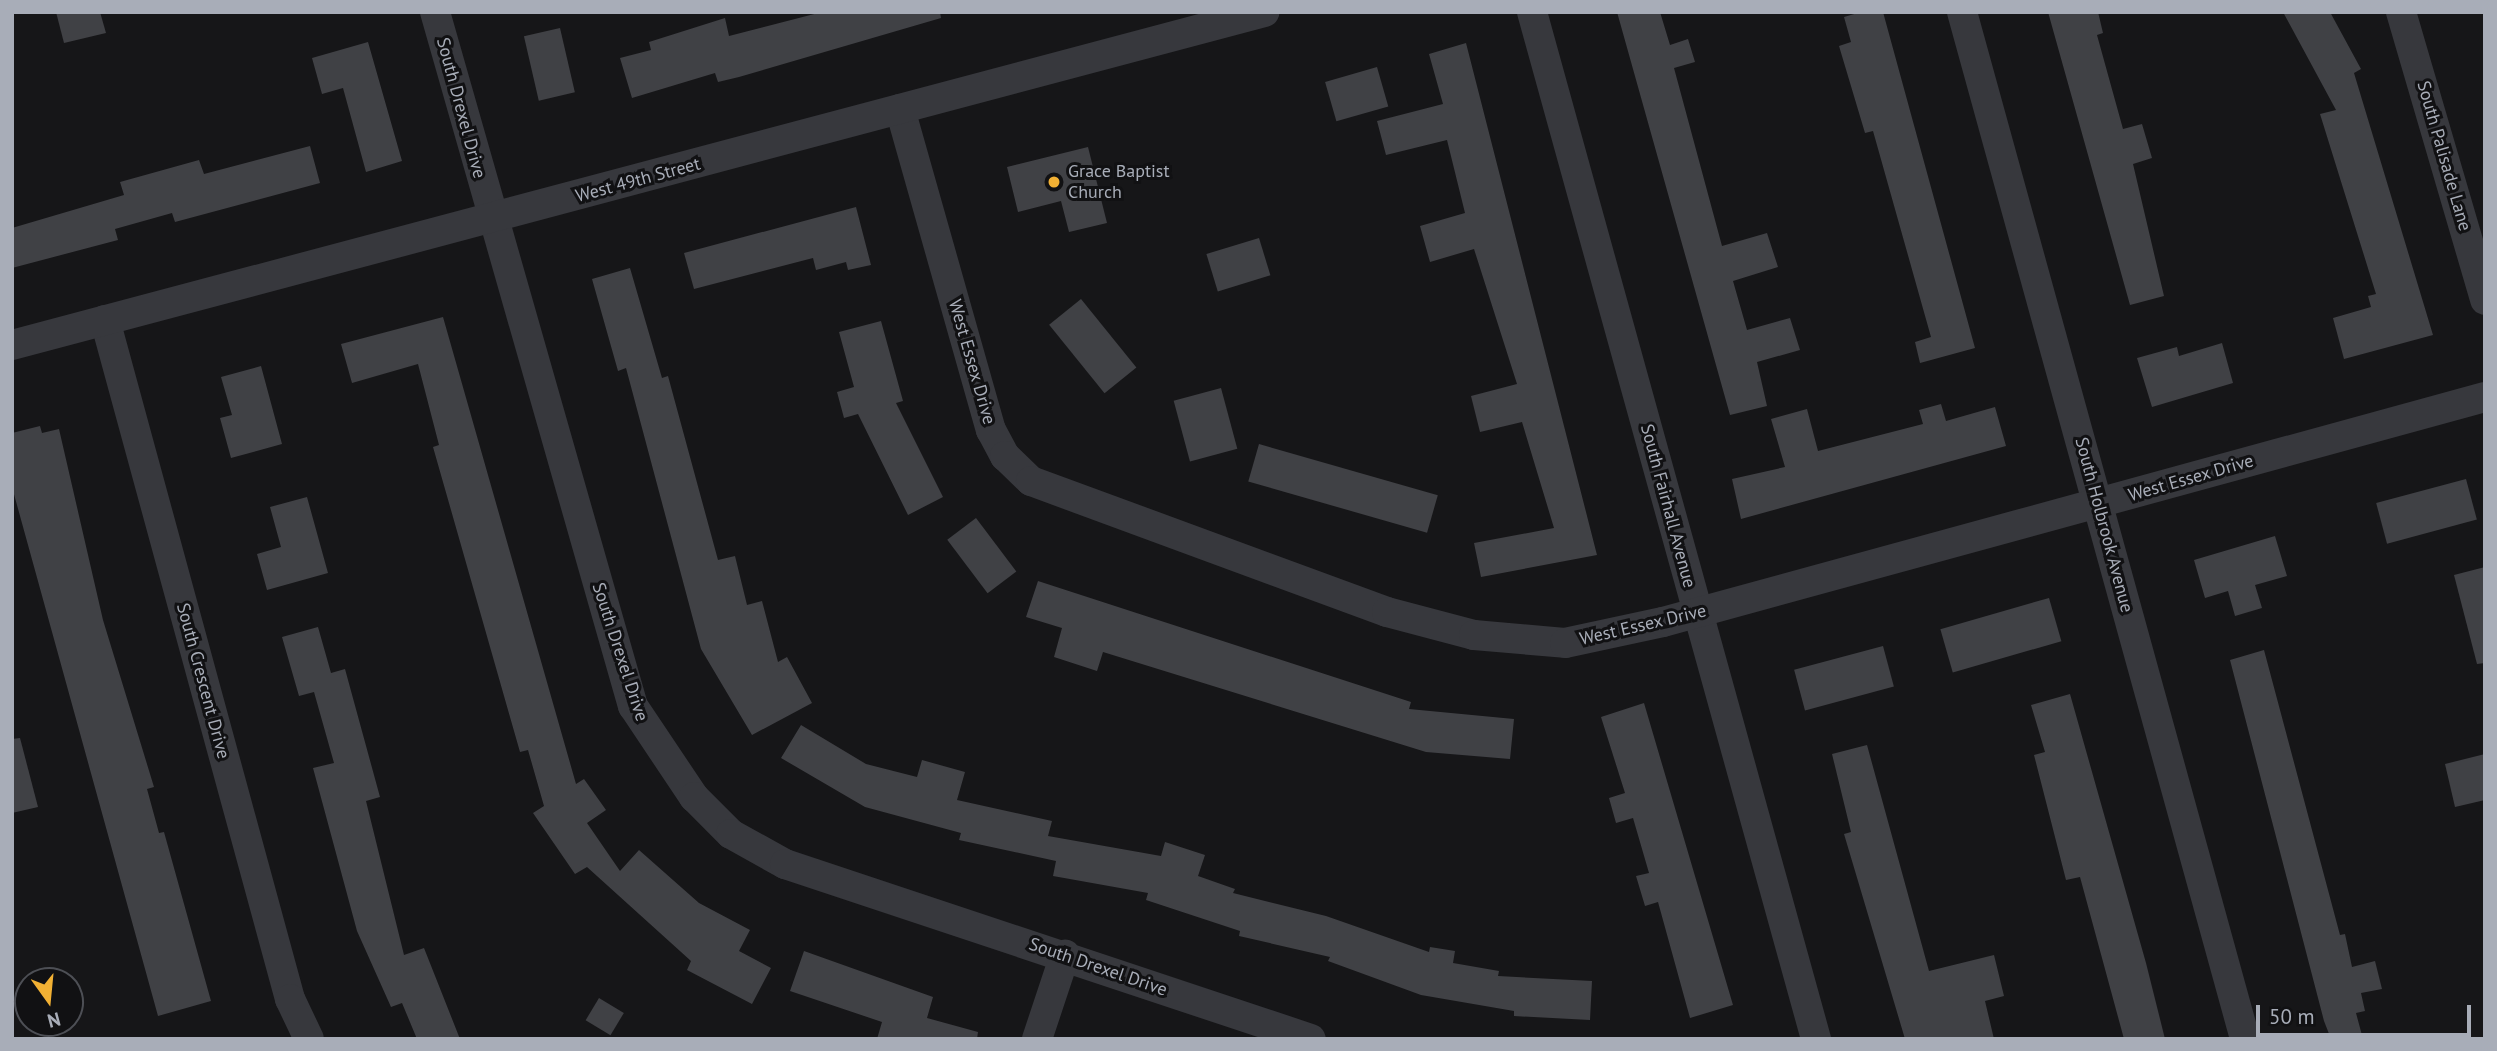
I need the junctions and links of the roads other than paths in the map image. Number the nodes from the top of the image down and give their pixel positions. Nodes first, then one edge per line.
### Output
1 (435, 12) edge
2 (1264, 12) edge
3 (1532, 12) edge
4 (1962, 12) edge
5 (2401, 12) edge
6 (900, 109) junction
7 (492, 219) junction
8 (2485, 300) edge
9 (105, 320) junction
10 (12, 345) edge
11 (2485, 397) edge
12 (2099, 503) junction
13 (1697, 613) junction
14 (1065, 956) junction
15 (309, 1039) edge
16 (1037, 1039) edge
17 (1311, 1039) edge
18 (1816, 1039) edge
19 (2245, 1039) edge

1 - 7 street, South Drexel Drive
2 - 6 street, West 49th Street
3 - 13 street, South Fairhall Avenue
4 - 12 street, South Holbrook Avenue
5 - 8 street, South Palisade Lane
6 - 7 street, West 49th Street
6 - 13 street, West Essex Drive
7 - 9 street, West 49th Street
7 - 14 street, South Drexel Drive
9 - 10 street, West 49th Street
9 - 15 street, South Crescent Drive
11 - 12 street, West Essex Drive
12 - 13 street, West Essex Drive
12 - 19 street, South Holbrook Avenue
13 - 18 street, South Fairhall Avenue
14 - 16 street
14 - 17 street, South Drexel Drive

